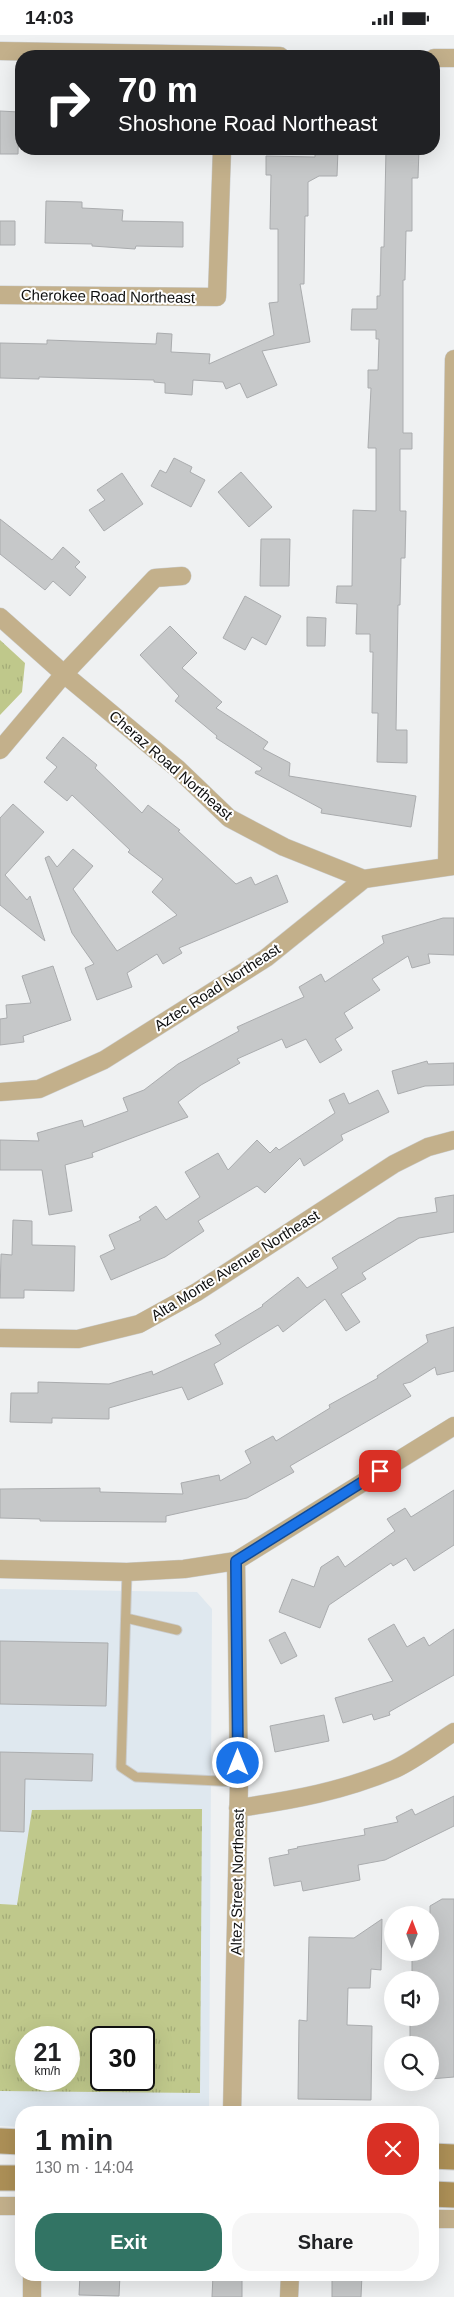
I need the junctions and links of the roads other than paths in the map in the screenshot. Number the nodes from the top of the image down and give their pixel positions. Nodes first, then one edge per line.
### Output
1 (0, 51) edge
2 (15, 51) edge
3 (440, 57) edge
4 (454, 58) edge
5 (222, 155) edge
6 (0, 295) edge
7 (454, 359) edge
8 (182, 575) dead end
9 (0, 617) edge
10 (64, 674) junction
11 (0, 750) edge
12 (451, 866) edge
13 (364, 879) junction
14 (0, 1092) edge
15 (454, 1140) edge
16 (0, 1339) edge
17 (454, 1427) edge
18 (236, 1561) junction
19 (0, 1569) edge
20 (127, 1572) junction
21 (126, 1618) junction
22 (177, 1629) dead end
23 (454, 1732) edge
24 (239, 1781) junction
25 (238, 1808) junction
26 (232, 2106) edge
27 (0, 2141) edge
28 (15, 2142) edge
29 (439, 2156) edge
30 (454, 2157) edge
31 (0, 2178) edge
32 (15, 2178) edge
33 (439, 2194) edge
34 (454, 2195) edge
35 (0, 2205) edge
36 (15, 2206) edge
37 (439, 2219) edge
38 (454, 2219) edge
39 (32, 2281) edge
40 (290, 2281) edge
41 (32, 2297) edge
42 (290, 2297) edge

1 - 2 street
3 - 4 street
5 - 6 street, Cherokee Road Northeast
7 - 12 street
8 - 10 street
9 - 10 street, Cheraz Road Northeast
10 - 11 street
10 - 13 street, Cheraz Road Northeast
12 - 13 street
13 - 14 street, Aztec Road Northeast
15 - 16 street, Alta Monte Avenue Northeast
17 - 18 street
18 - 20 street
18 - 24 street, Altez Street Northeast
19 - 20 street
20 - 21 lane
21 - 22 lane
21 - 24 lane
23 - 25 street
24 - 25 street, Altez Street Northeast
25 - 26 street, Altez Street Northeast
27 - 28 main road
29 - 30 main road
31 - 32 main road
33 - 34 main road
35 - 36 street
37 - 38 street
39 - 41 street
40 - 42 street

